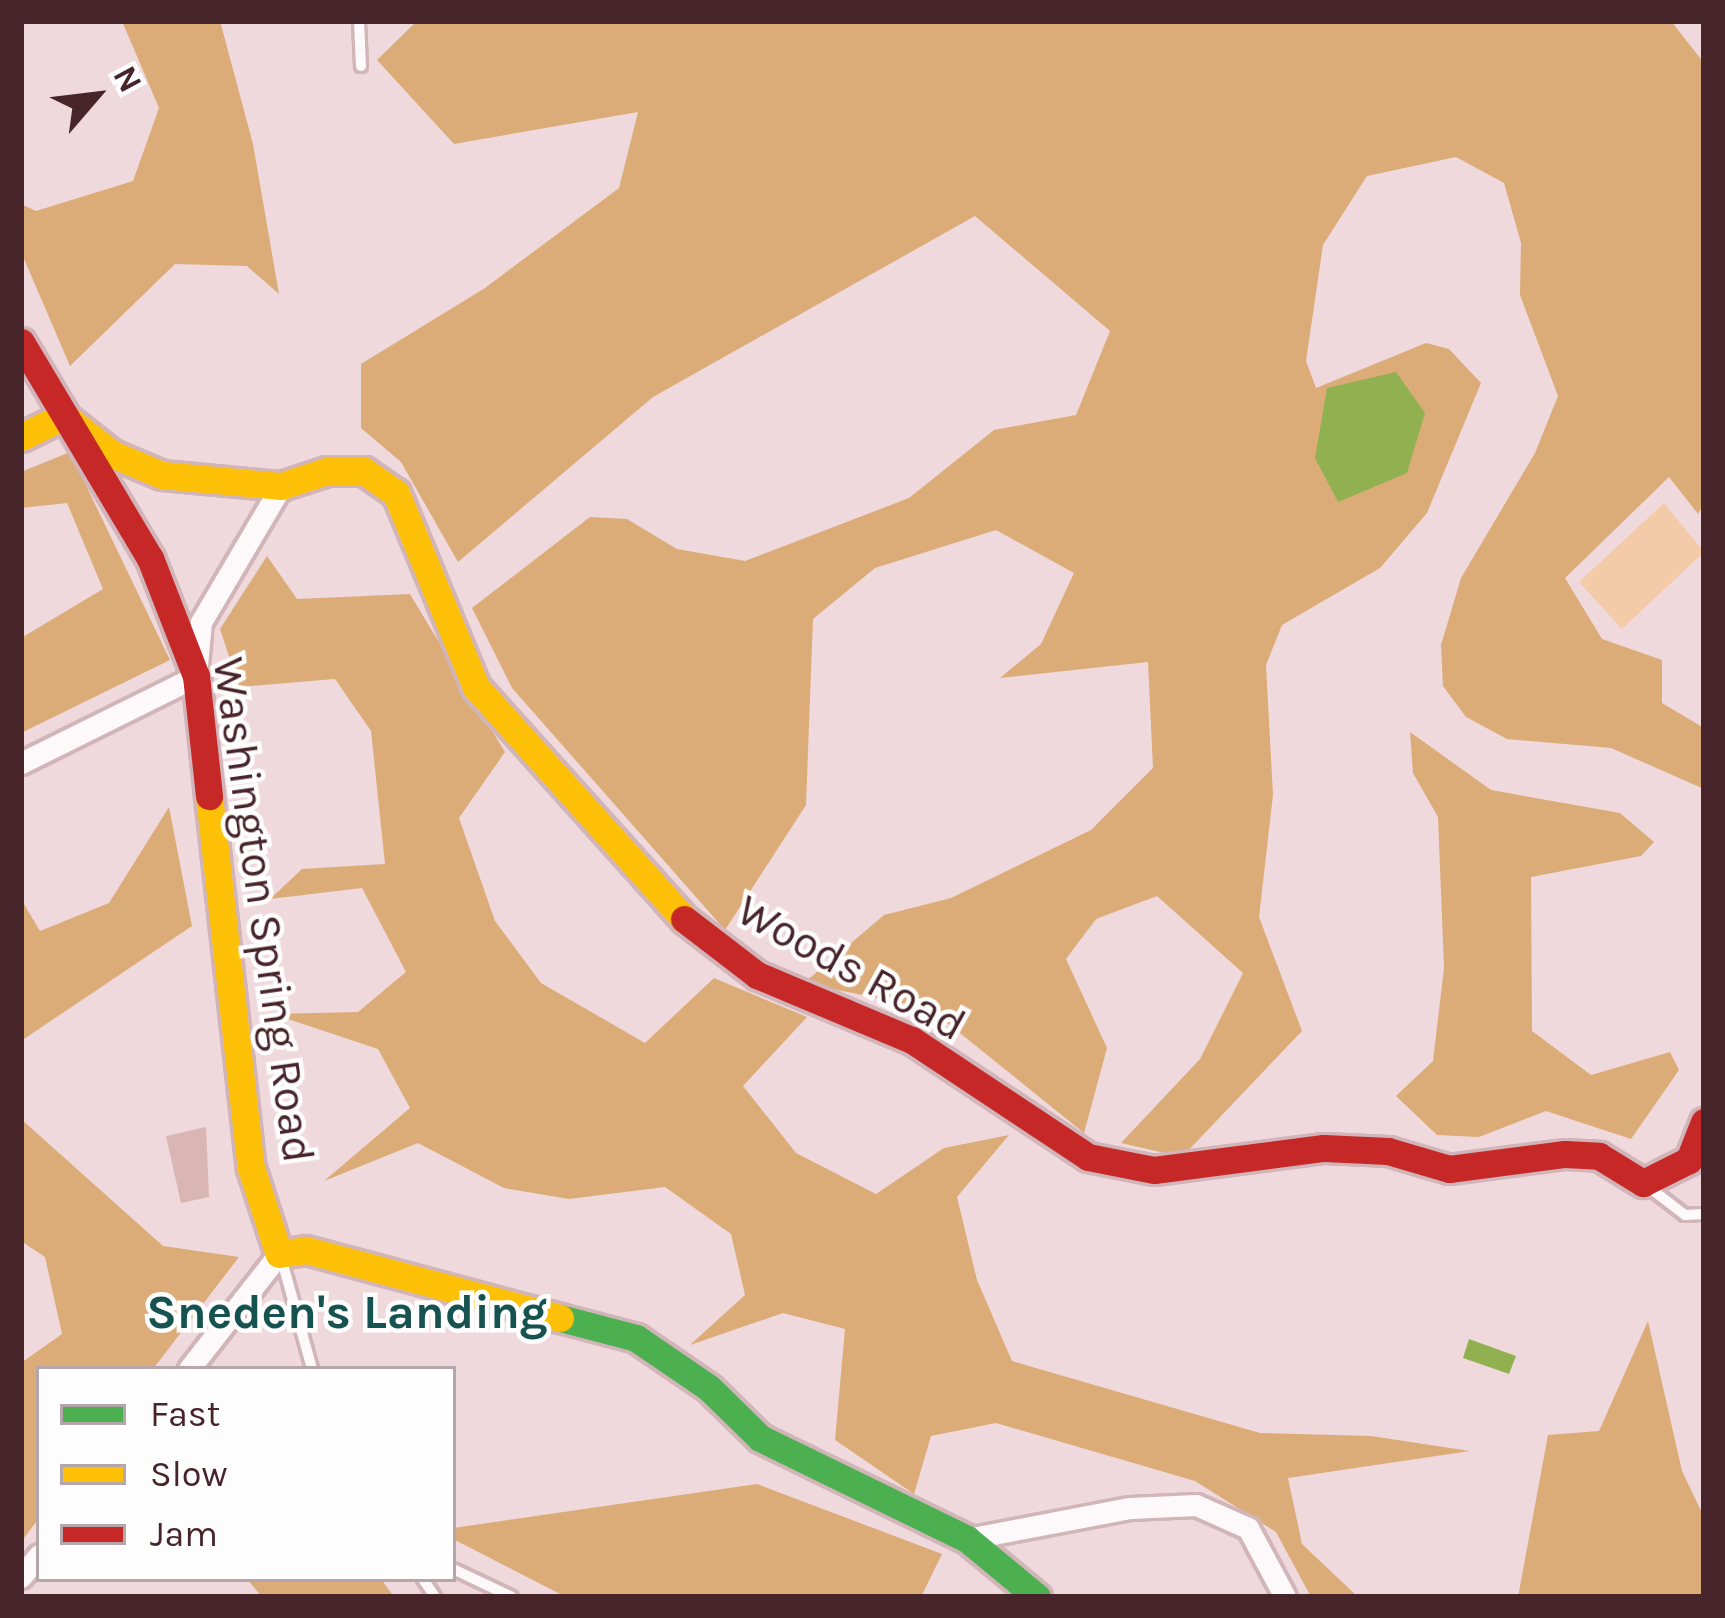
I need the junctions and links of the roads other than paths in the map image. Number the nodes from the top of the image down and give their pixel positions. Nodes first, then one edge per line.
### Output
1 (359, 21) edge
2 (361, 66) dead end
3 (21, 342) edge
4 (64, 416) junction
5 (21, 437) edge
6 (281, 486) junction
7 (196, 676) junction
8 (21, 763) edge
9 (1704, 1122) edge
10 (1643, 1183) junction
11 (1704, 1214) edge
12 (279, 1254) junction
13 (191, 1366) edge
14 (311, 1366) edge
15 (967, 1539) junction
16 (456, 1570) edge
17 (512, 1597) edge
18 (1037, 1597) edge
19 (1285, 1597) edge

1 - 2 lane
3 - 4 street, Washington Spring Road
4 - 5 street
4 - 6 street, Woods Road
4 - 7 street, Washington Spring Road
6 - 7 street
6 - 10 street, Woods Road
7 - 8 street
7 - 12 street, Washington Spring Road
9 - 10 street
10 - 11 lane
12 - 13 street
12 - 14 lane
12 - 15 street
15 - 18 street
15 - 19 street
16 - 17 lane

